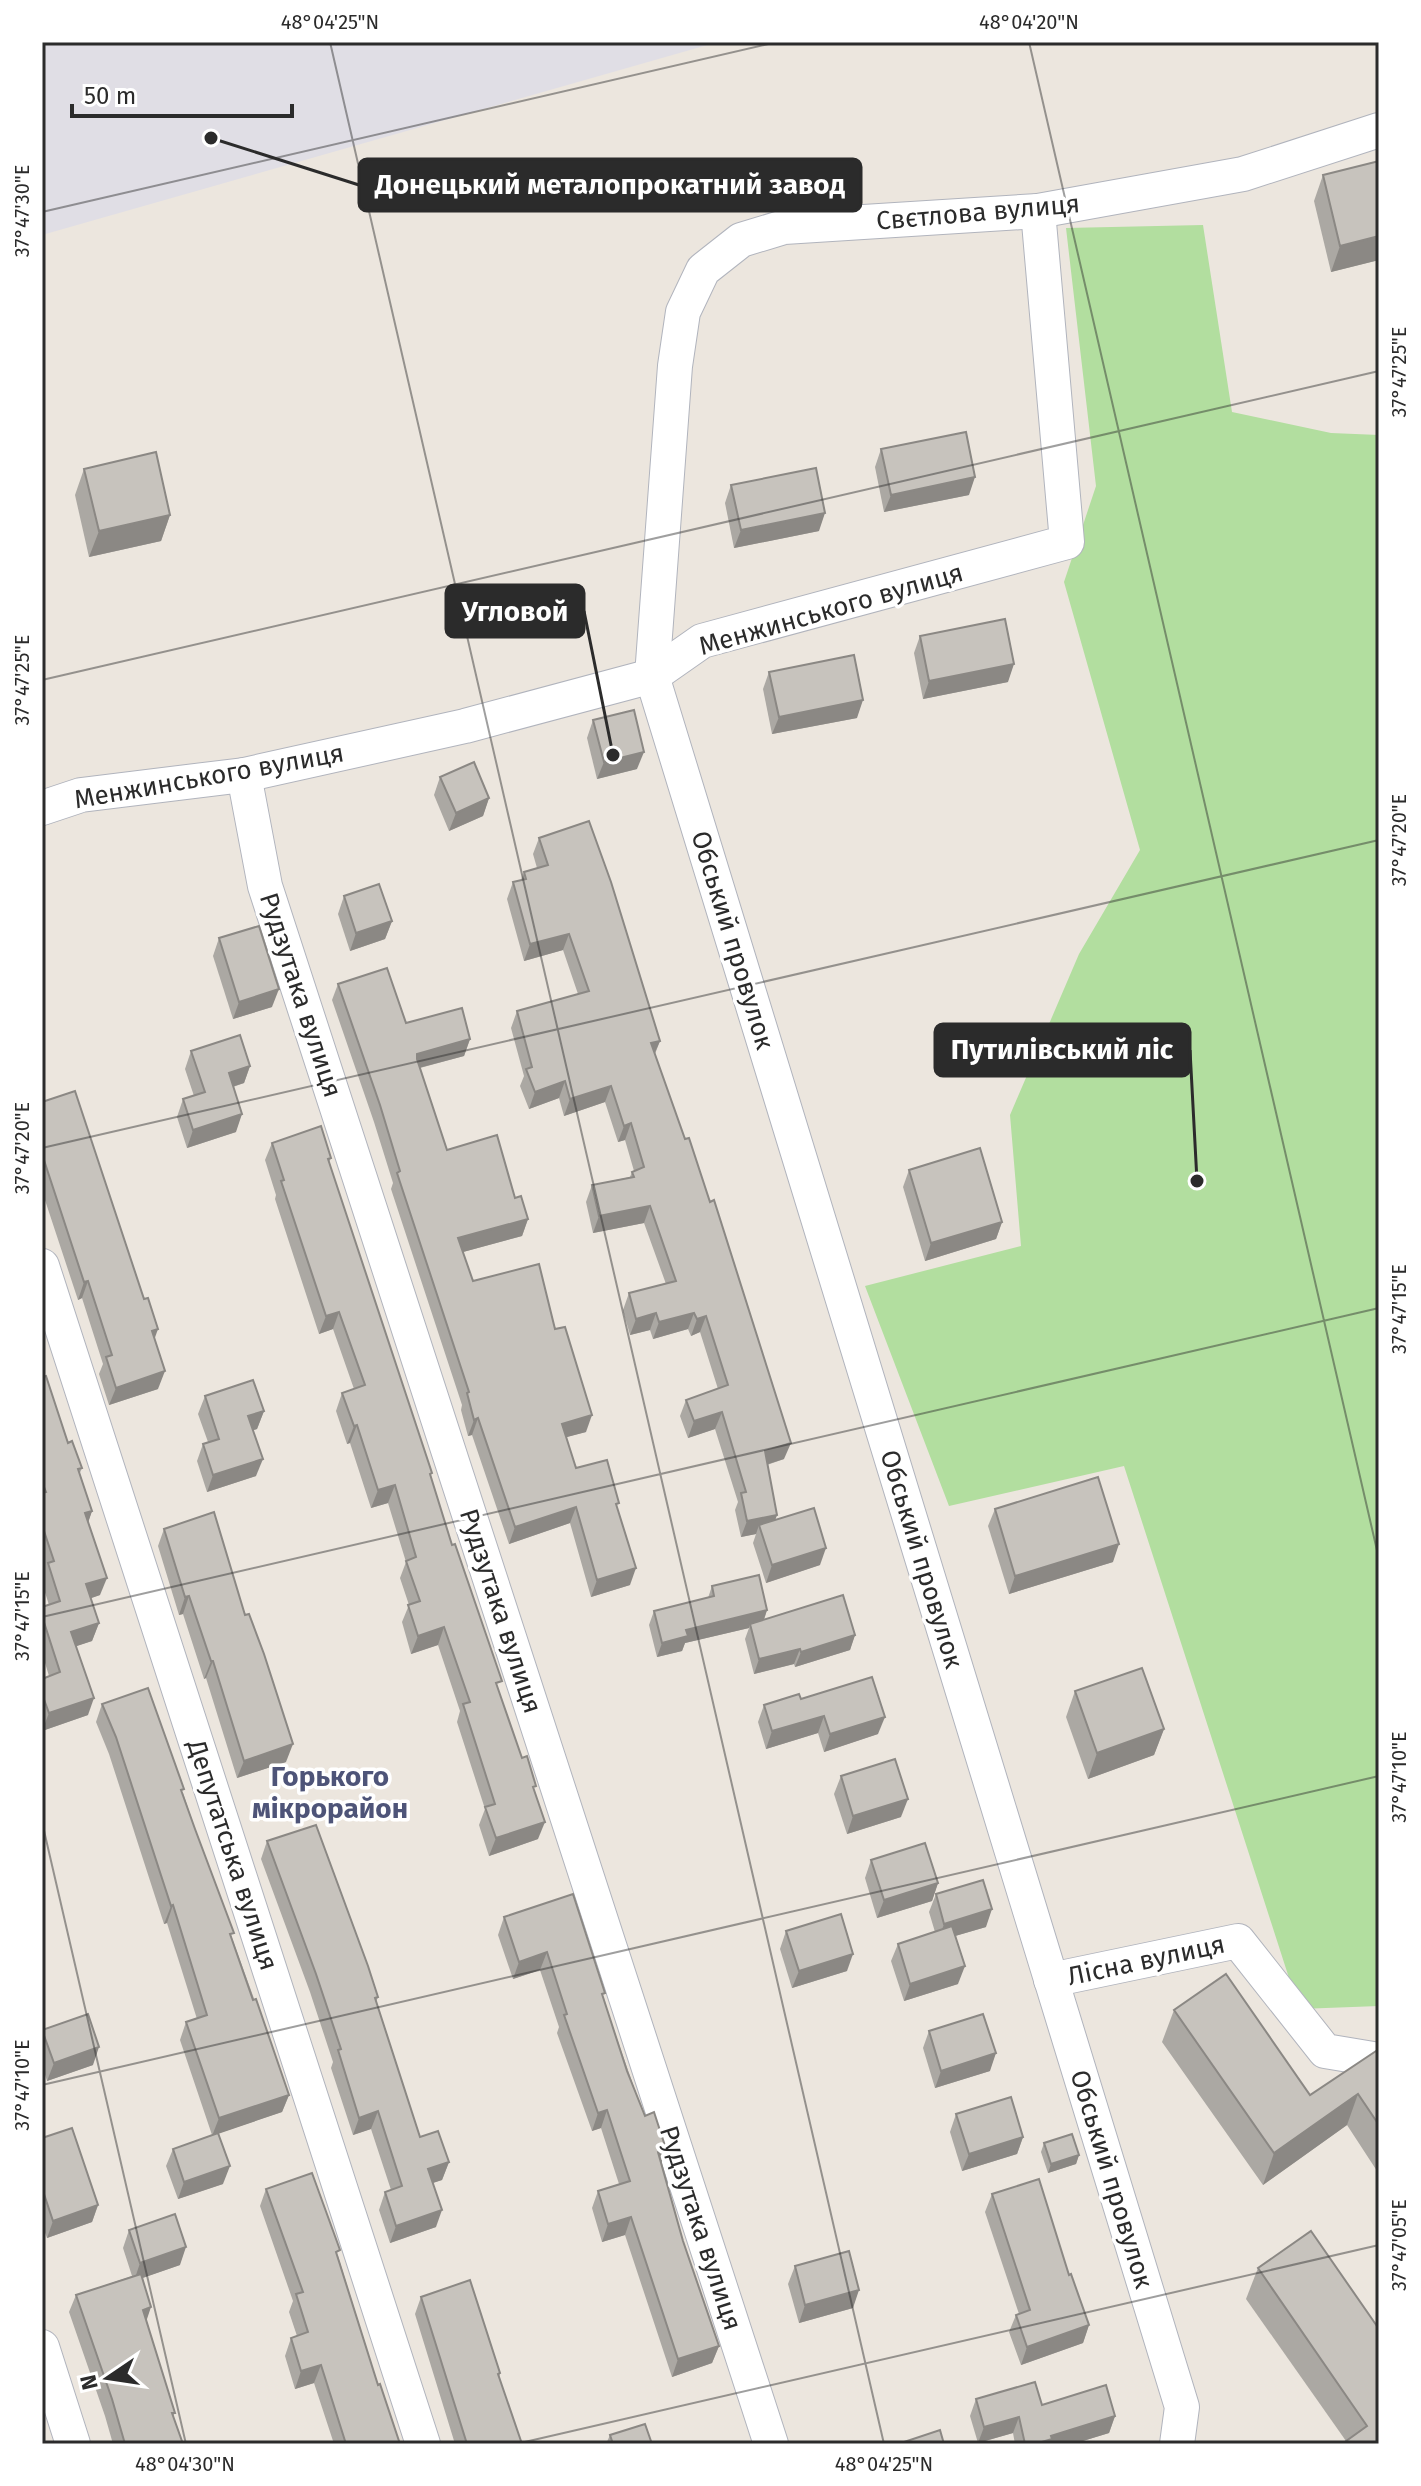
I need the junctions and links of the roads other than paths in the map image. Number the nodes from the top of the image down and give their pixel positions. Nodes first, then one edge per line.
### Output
1 (1379, 130) edge
2 (1038, 211) junction
3 (652, 676) junction
4 (244, 775) junction
5 (42, 808) edge
6 (42, 1266) edge
7 (1051, 1980) junction
8 (1379, 2060) edge
9 (42, 2347) edge
10 (73, 2444) edge
11 (423, 2444) edge
12 (771, 2444) edge
13 (1177, 2444) edge

1 - 2 street, Свєтлова вулиця
2 - 3 street, Свєтлова вулиця
2 - 3 street, Менжинського вулиця
3 - 4 street, Менжинського вулиця
3 - 7 street, Обський провулок
4 - 5 street, Менжинського вулиця
4 - 12 street, Рудзутака вулиця
6 - 11 street, Депутатська вулиця
7 - 8 street, Лісна вулиця
7 - 13 street, Обський провулок
9 - 10 street

